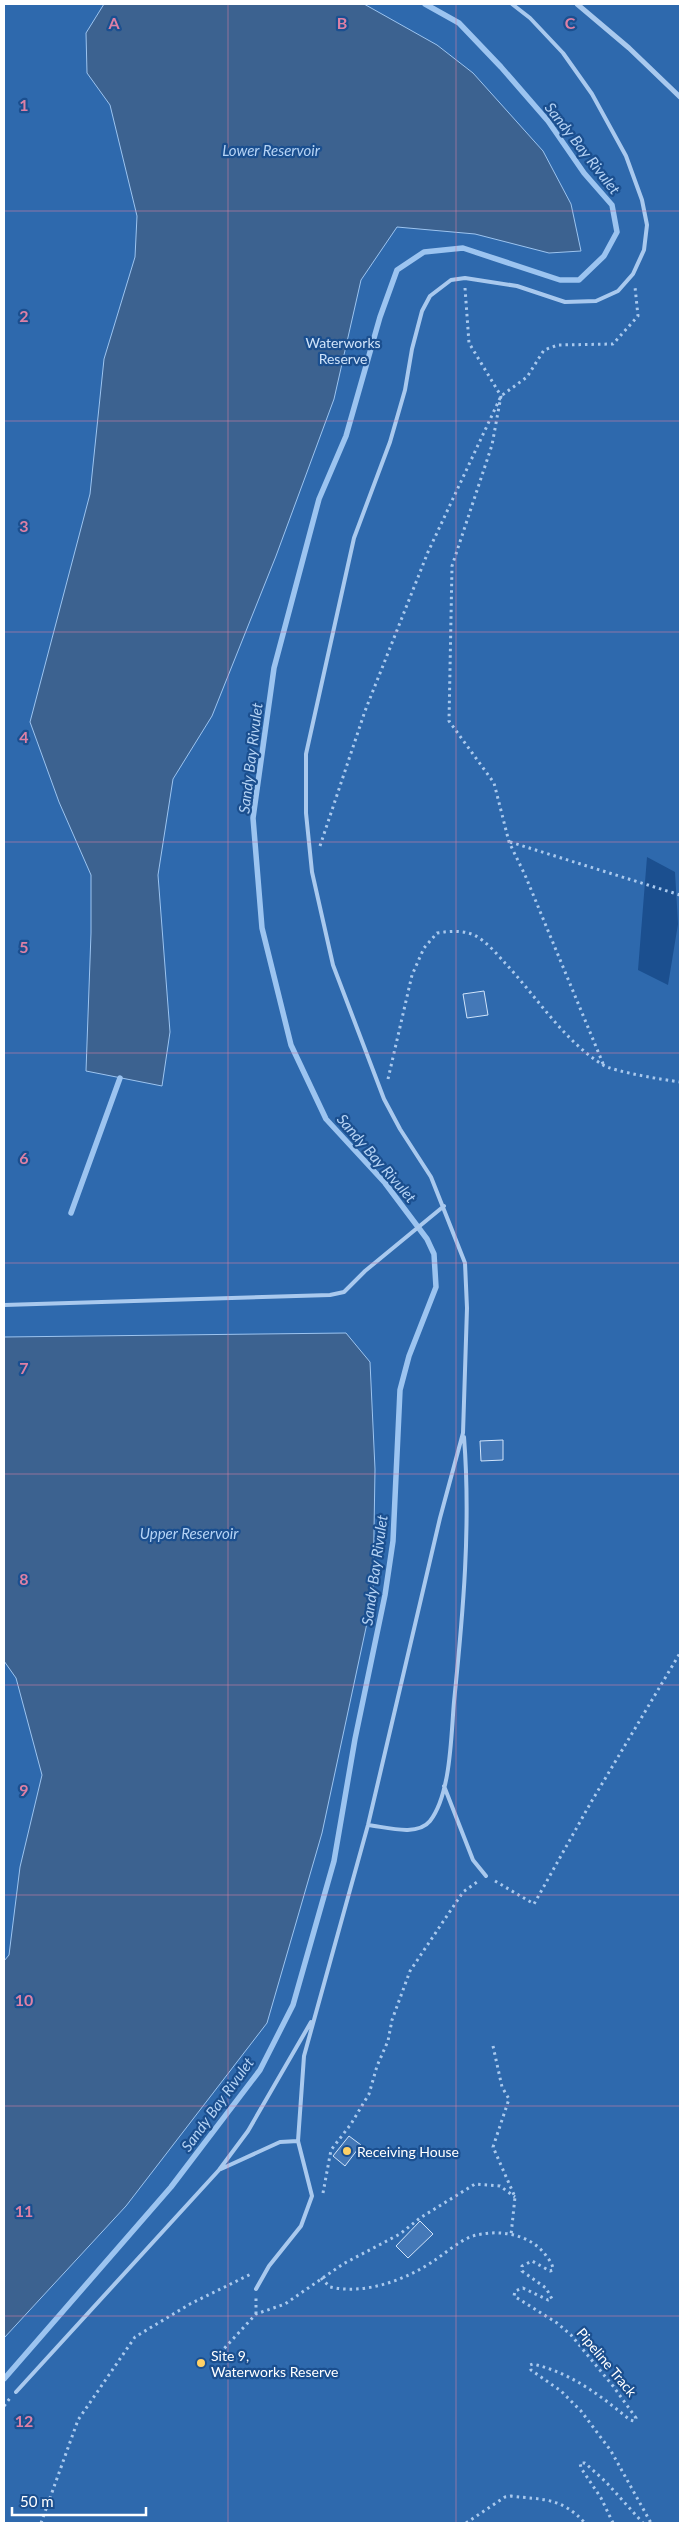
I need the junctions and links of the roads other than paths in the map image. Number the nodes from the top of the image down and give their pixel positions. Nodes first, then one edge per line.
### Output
1 (512, 4) edge
2 (577, 4) edge
3 (680, 97) edge
4 (444, 1206) junction
5 (4, 1305) edge
6 (463, 1433) junction
7 (444, 1786) junction
8 (368, 1825) junction
9 (486, 1876) road end
10 (313, 2018) junction
11 (298, 2141) junction
12 (219, 2170) junction
13 (256, 2289) road end
14 (16, 2392) dead end

1 - 4 lane
2 - 3 street
4 - 5 lane
4 - 6 lane
6 - 7 lane
6 - 8 lane
7 - 8 lane
7 - 9 lane
8 - 10 lane
10 - 11 lane
10 - 12 lane
11 - 12 lane
11 - 13 lane
12 - 14 lane

